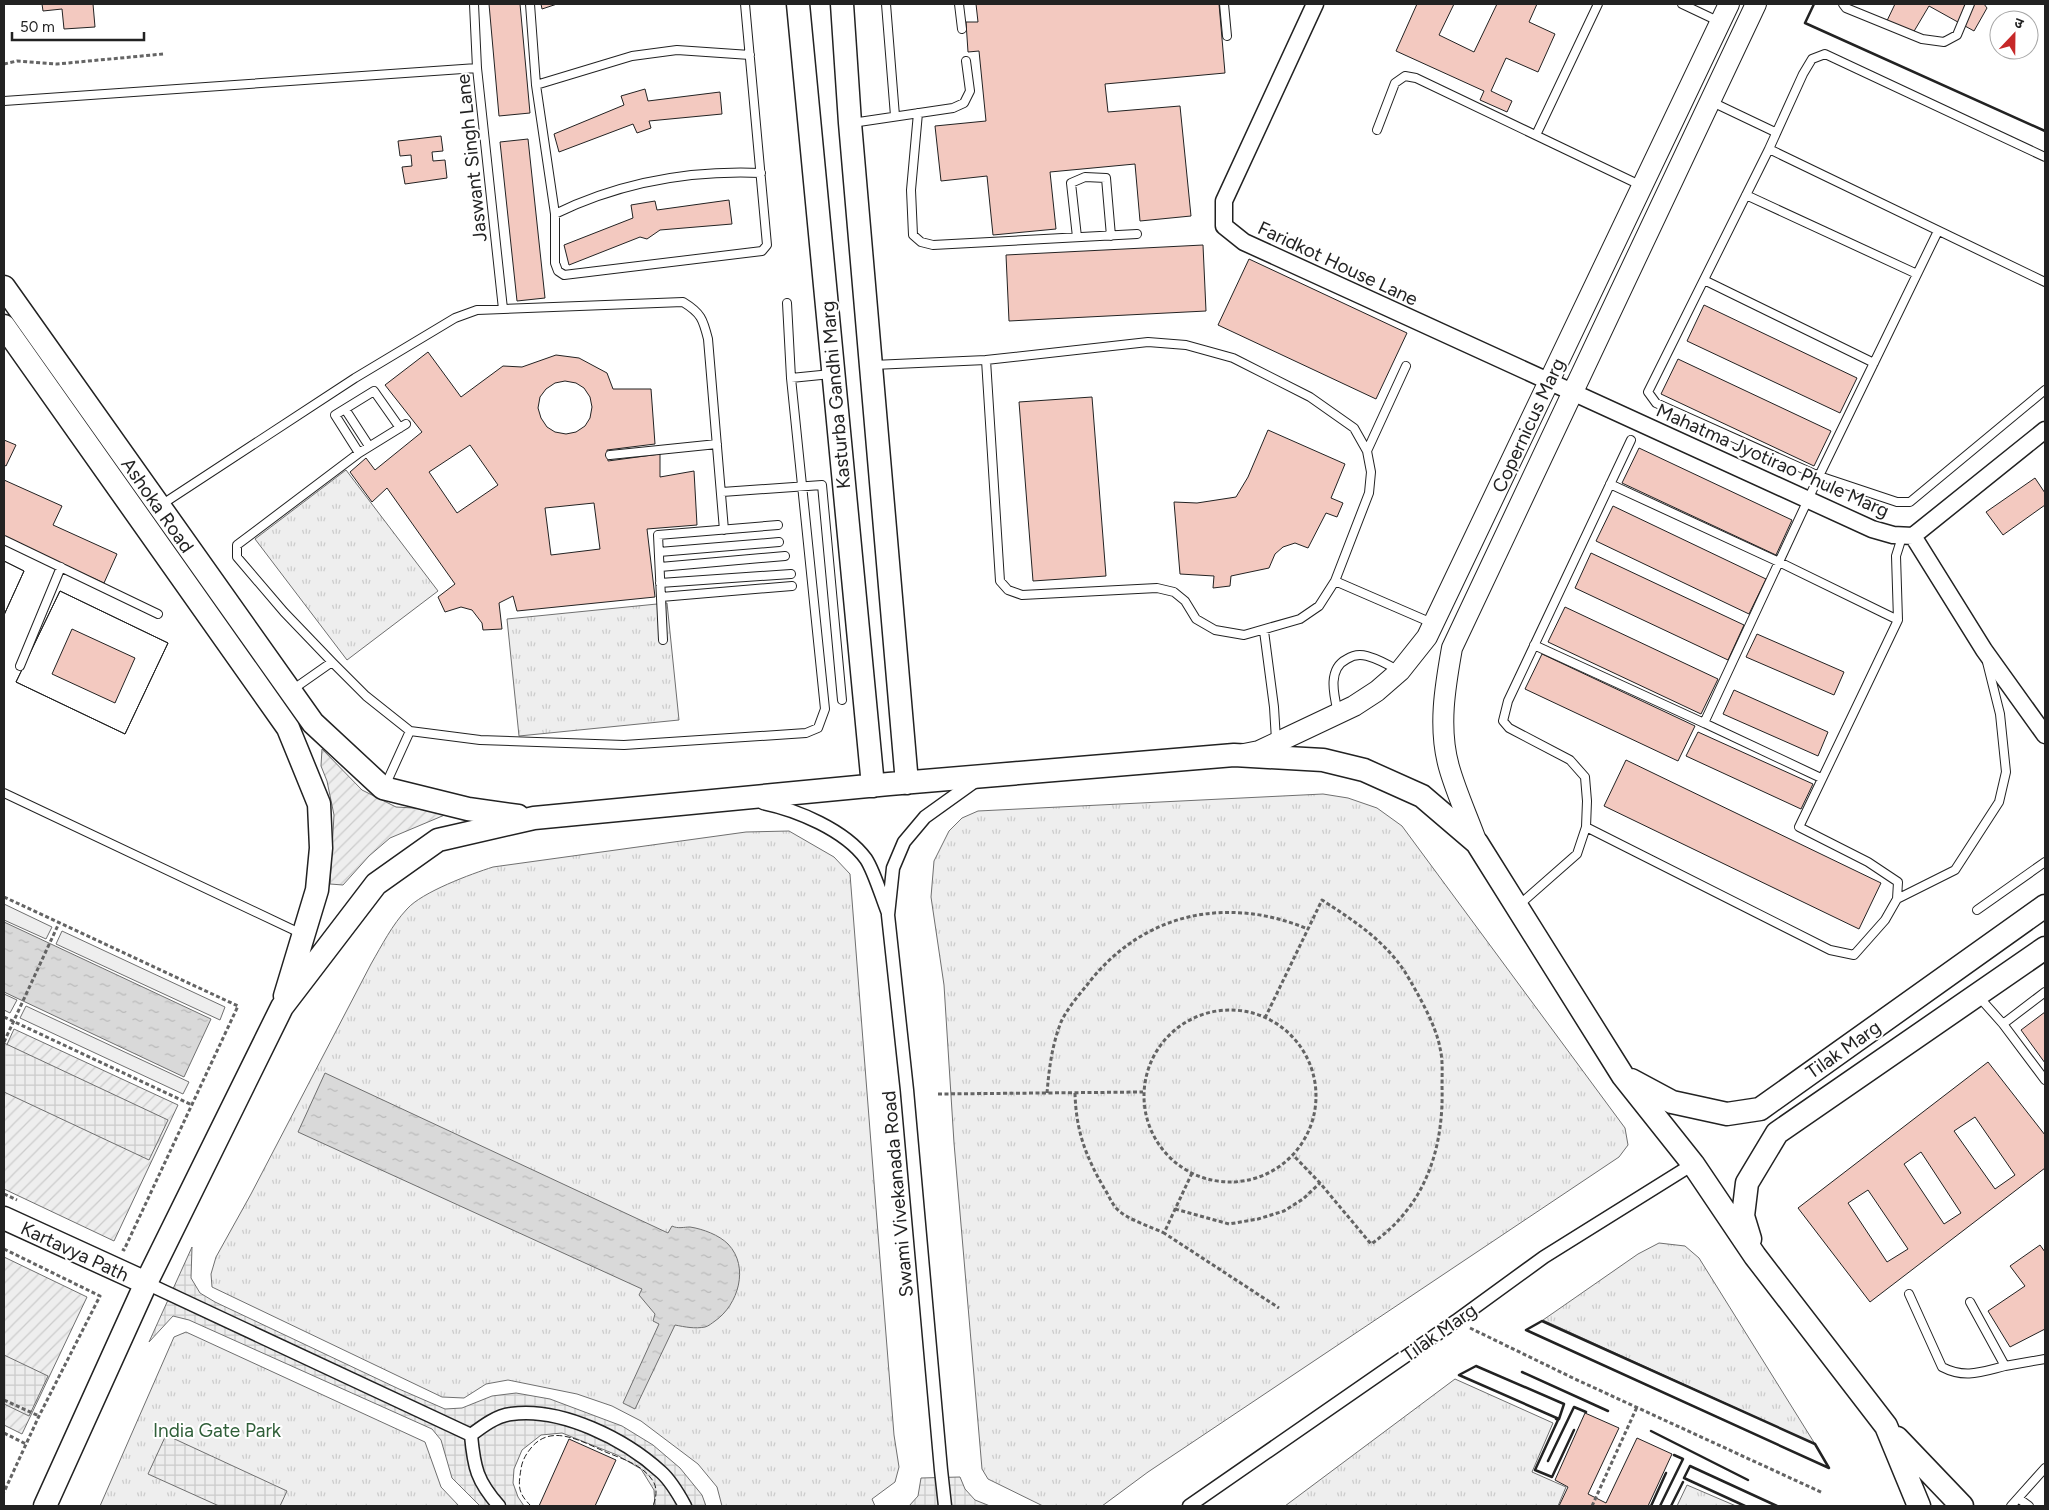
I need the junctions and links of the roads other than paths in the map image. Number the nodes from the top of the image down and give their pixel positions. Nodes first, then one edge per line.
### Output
1 (474, 4) edge
2 (530, 4) edge
3 (745, 4) edge
4 (798, 4) edge
5 (842, 4) edge
6 (886, 4) edge
7 (959, 4) edge
8 (1224, 4) edge
9 (1315, 4) edge
10 (1598, 4) edge
11 (1682, 4) edge
12 (1729, 4) edge
13 (1756, 4) edge
14 (1844, 4) edge
15 (1970, 4) edge
16 (1720, 22) junction
17 (962, 29) dead end
18 (1227, 36) dead end
19 (750, 55) junction
20 (966, 61) dead end
21 (477, 68) junction
22 (536, 85) junction
23 (4, 101) edge
24 (1710, 101) junction
25 (918, 113) junction
26 (895, 116) junction
27 (850, 123) junction
28 (1377, 130) dead end
29 (1775, 132) junction
30 (1536, 135) junction
31 (1769, 149) junction
32 (2045, 157) edge
33 (761, 173) junction
34 (1642, 186) junction
35 (1746, 195) junction
36 (555, 214) junction
37 (1938, 230) junction
38 (1137, 234) dead end
39 (1111, 236) junction
40 (1077, 237) junction
41 (1917, 274) junction
42 (1704, 280) junction
43 (2045, 282) edge
44 (4, 287) edge
45 (787, 302) dead end
46 (502, 309) junction
47 (4, 326) edge
48 (986, 360) junction
49 (1874, 363) junction
50 (871, 366) junction
51 (1406, 366) dead end
52 (833, 374) junction
53 (791, 378) junction
54 (1550, 381) junction
55 (2045, 390) edge
56 (1573, 392) junction
57 (345, 410) junction
58 (2045, 430) edge
59 (1631, 440) dead end
60 (717, 444) junction
61 (369, 446) junction
62 (1367, 451) junction
63 (359, 453) junction
64 (610, 454) dead end
65 (1819, 476) junction
66 (1610, 484) junction
67 (802, 486) junction
68 (722, 492) junction
69 (1807, 499) junction
70 (159, 506) junction
71 (778, 525) dead end
72 (724, 530) junction
73 (1907, 537) junction
74 (4, 540) edge
75 (779, 542) dead end
76 (659, 552) junction
77 (786, 556) dead end
78 (1779, 562) junction
79 (660, 566) junction
80 (61, 567) junction
81 (791, 574) dead end
82 (1335, 580) junction
83 (660, 583) junction
84 (792, 586) dead end
85 (661, 597) junction
86 (158, 614) dead end
87 (1898, 620) junction
88 (1431, 630) junction
89 (1264, 631) junction
90 (663, 640) dead end
91 (1534, 646) junction
92 (1452, 648) junction
93 (1984, 650) junction
94 (332, 662) junction
95 (20, 666) dead end
96 (1400, 671) junction
97 (290, 691) junction
98 (842, 700) dead end
99 (1338, 713) junction
100 (1704, 723) junction
101 (410, 732) junction
102 (2045, 735) edge
103 (1276, 743) junction
104 (1234, 755) junction
105 (980, 777) junction
106 (1821, 778) junction
107 (907, 783) junction
108 (873, 786) junction
109 (383, 788) junction
110 (4, 793) edge
111 (744, 798) junction
112 (534, 818) junction
113 (1586, 827) junction
114 (1477, 843) junction
115 (2045, 862) edge
116 (1897, 899) junction
117 (2045, 906) edge
118 (1517, 907) junction
119 (1977, 910) dead end
120 (888, 915) junction
121 (303, 934) junction
122 (2045, 948) edge
123 (2045, 992) edge
124 (1978, 996) junction
125 (282, 1007) junction
126 (2003, 1024) junction
127 (1623, 1076) junction
128 (2045, 1080) edge
129 (1693, 1164) junction
130 (4, 1218) edge
131 (1756, 1256) junction
132 (146, 1284) junction
133 (1908, 1294) dead end
134 (1970, 1302) dead end
135 (2045, 1359) edge
136 (2005, 1366) junction
137 (1886, 1426) junction
138 (471, 1435) junction
139 (2045, 1468) edge
140 (2018, 1498) junction
141 (45, 1506) edge
142 (499, 1506) edge
143 (685, 1506) edge
144 (946, 1506) edge
145 (1189, 1506) edge
146 (1919, 1506) edge
147 (1962, 1506) edge
148 (2011, 1506) edge
149 (2029, 1506) edge

1 - 21 lane, Jaswant Singh Lane
2 - 22 lane
3 - 19 lane
4 - 52 main road, Kasturba Gandhi Marg
5 - 27 main road, Kasturba Gandhi Marg
6 - 26 lane
7 - 17 lane
8 - 18 lane
9 - 54 street, Faridkot House Lane
10 - 30 lane
11 - 16 lane
12 - 16 street, Copernicus Marg
13 - 24 street, Copernicus Marg
14 - 15 lane
16 - 34 street, Copernicus Marg
19 - 22 lane
19 - 33 lane
20 - 25 lane
21 - 23 lane
21 - 46 lane, Jaswant Singh Lane
22 - 36 lane
24 - 29 lane
24 - 56 street, Copernicus Marg
25 - 26 lane
25 - 40 lane
26 - 27 lane
27 - 50 main road, Kasturba Gandhi Marg
28 - 30 lane
29 - 31 lane
29 - 32 lane
30 - 34 lane
31 - 35 lane
31 - 37 lane
33 - 36 lane
33 - 36 lane
34 - 54 street, Copernicus Marg
35 - 41 lane
35 - 42 lane
37 - 41 lane
37 - 43 lane
38 - 39 lane
39 - 40 lane
39 - 40 lane
41 - 49 lane
42 - 49 lane
42 - 65 lane
44 - 70 main road, Ashoka Road
45 - 53 lane
46 - 60 lane
46 - 70 lane
47 - 121 main road, Ashoka Road
48 - 50 lane
48 - 62 lane
48 - 89 lane
49 - 65 lane
50 - 107 main road, Kasturba Gandhi Marg
51 - 62 lane
52 - 53 lane
52 - 108 main road, Kasturba Gandhi Marg
53 - 67 lane
54 - 56 street, Mahatma Jyotirao Phule Marg
54 - 88 street, Copernicus Marg
55 - 65 lane
56 - 69 street, Mahatma Jyotirao Phule Marg
56 - 92 street, Copernicus Marg
57 - 61 lane
57 - 61 lane
57 - 63 lane
58 - 73 street
59 - 66 lane
60 - 64 lane
60 - 68 lane
61 - 63 lane
62 - 82 lane
63 - 94 lane
65 - 69 lane
66 - 78 lane
66 - 91 lane
67 - 68 lane
67 - 98 lane
67 - 101 lane
68 - 72 lane
69 - 73 street, Mahatma Jyotirao Phule Marg
69 - 78 lane
70 - 97 main road, Ashoka Road
71 - 72 lane
72 - 76 lane
73 - 87 lane
73 - 93 street
74 - 80 lane
75 - 76 lane
76 - 79 lane
77 - 79 lane
78 - 87 lane
78 - 100 lane
79 - 83 lane
80 - 86 lane
80 - 95 lane
81 - 83 lane
82 - 88 lane
82 - 89 lane
83 - 85 lane
84 - 85 lane
85 - 90 lane
87 - 106 lane
88 - 92 street
88 - 96 street, Copernicus Marg
89 - 103 lane
91 - 100 lane
91 - 113 lane
92 - 114 street, Copernicus Marg
93 - 102 street
93 - 116 lane
94 - 97 lane
94 - 101 lane
96 - 99 street, Copernicus Marg
96 - 99 lane
97 - 109 main road, Ashoka Road
99 - 103 street, Copernicus Marg
100 - 106 lane
101 - 109 lane
103 - 104 street, Copernicus Marg
104 - 105 main road
104 - 114 main road
105 - 107 main road
105 - 120 street
106 - 116 lane
107 - 108 main road
108 - 111 main road
109 - 112 main road
110 - 121 lane
111 - 112 main road
111 - 120 street
112 - 125 main road
113 - 116 lane
113 - 118 lane
114 - 118 main road
115 - 119 lane
117 - 127 main road, Tilak Marg
118 - 127 main road
120 - 144 street, Swami Vivekanada Road
121 - 125 main road, Ashoka Road
122 - 124 main road, Tilak Marg
123 - 126 lane
124 - 126 lane
124 - 131 main road, Tilak Marg
125 - 132 main road
126 - 128 lane
127 - 129 main road
129 - 131 main road
129 - 145 street, Tilak Marg
130 - 132 main road, Kartavya Path
131 - 137 main road
132 - 138 street
132 - 141 main road
133 - 136 lane
134 - 136 lane
135 - 136 lane
137 - 146 main road
137 - 147 main road
138 - 142 street
138 - 143 street
139 - 140 lane
140 - 148 lane
140 - 149 lane

